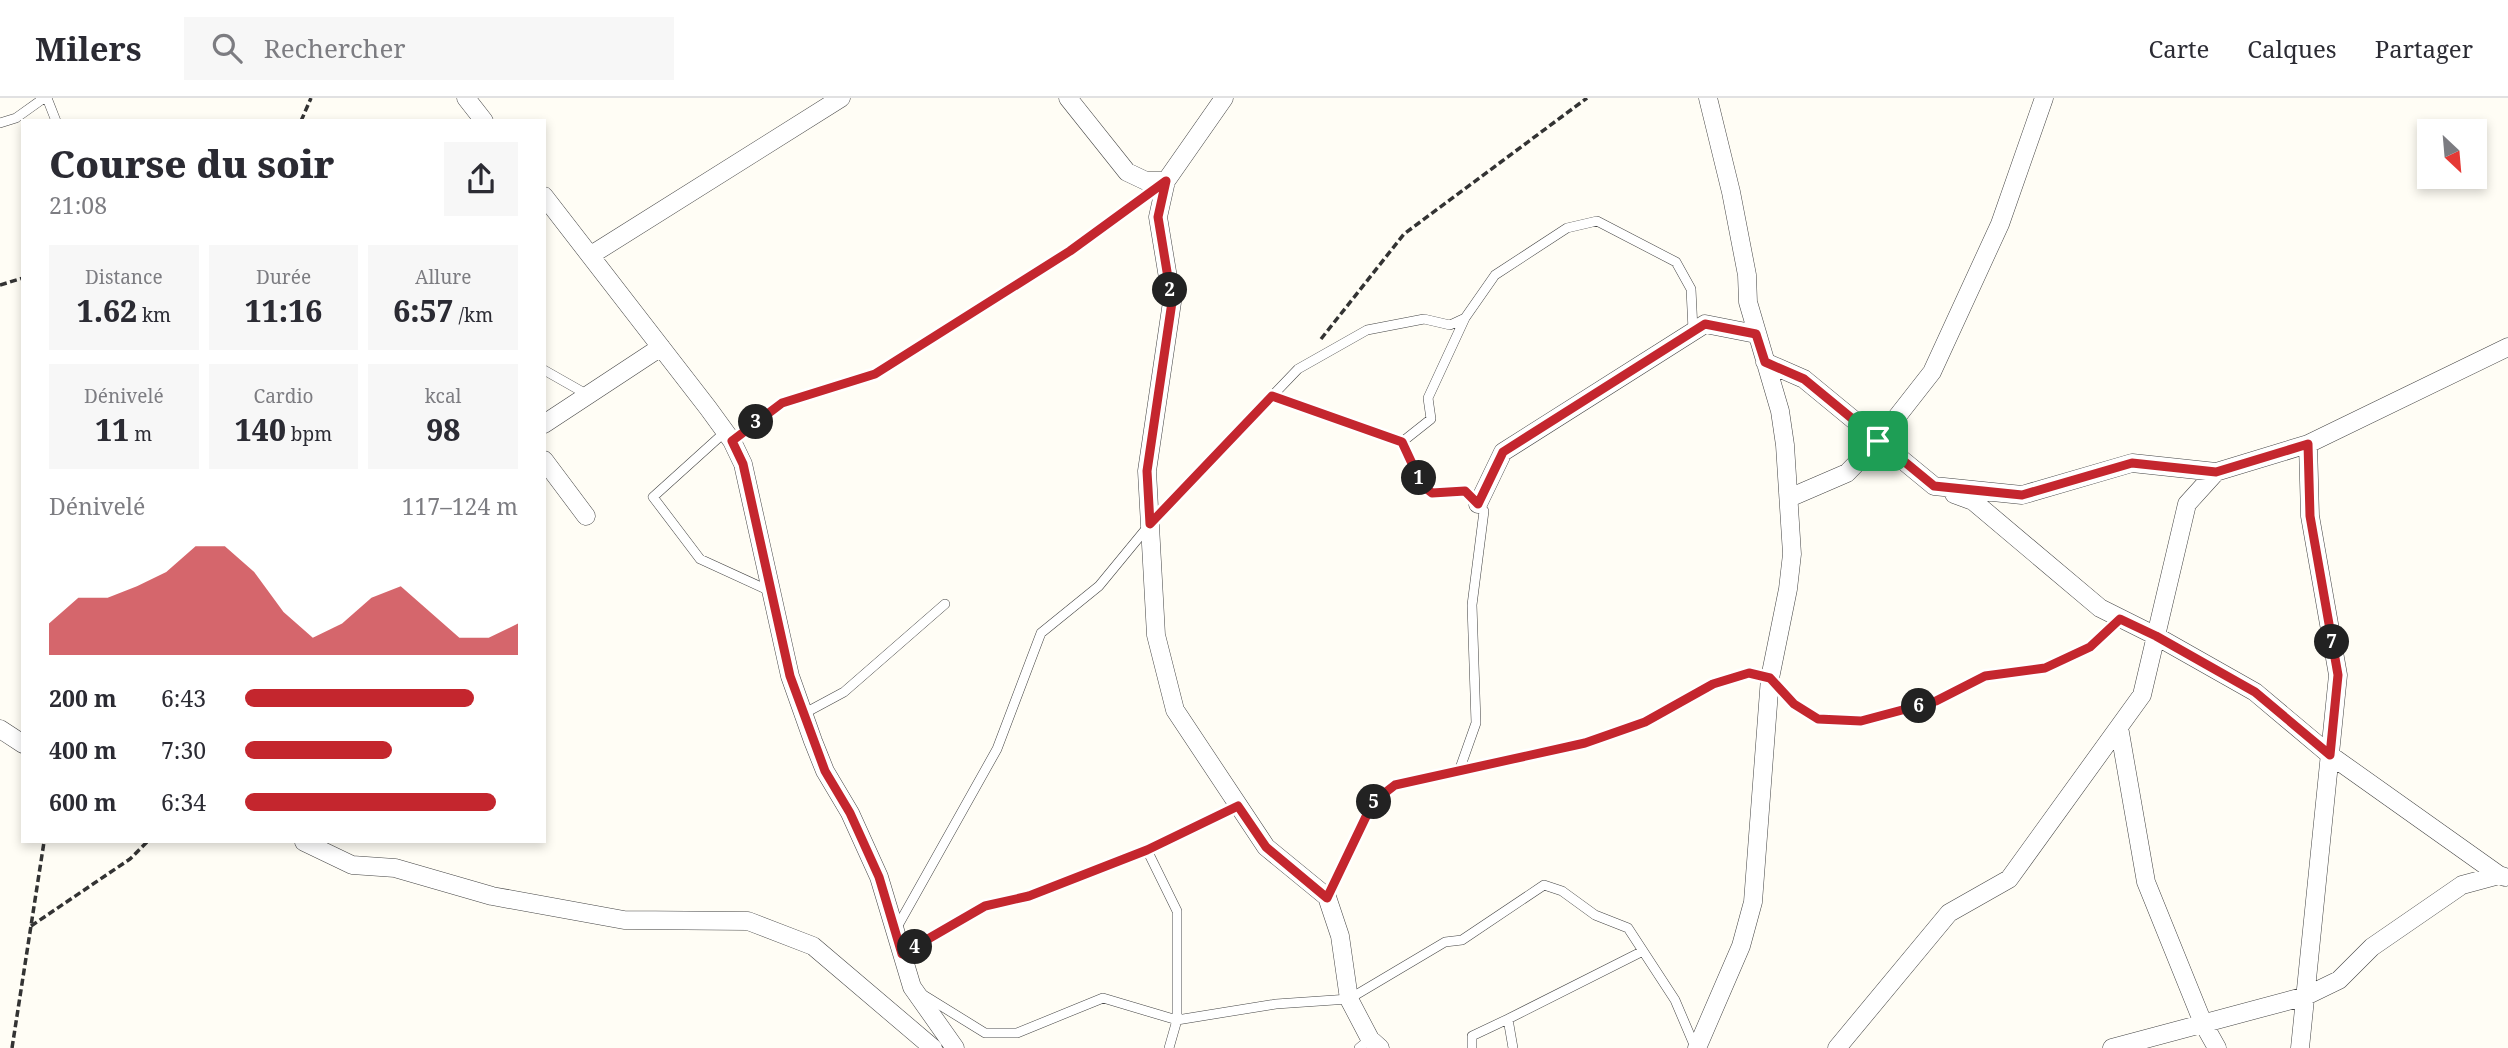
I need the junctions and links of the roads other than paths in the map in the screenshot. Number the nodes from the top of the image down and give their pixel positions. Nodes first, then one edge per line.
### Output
1 (46, 98) edge
2 (466, 98) edge
3 (841, 98) edge
4 (1068, 98) edge
5 (1224, 98) edge
6 (1708, 98) edge
7 (2044, 98) edge
8 (55, 119) edge
9 (482, 119) edge
10 (0, 123) edge
11 (1166, 181) junction
12 (546, 199) edge
13 (591, 255) junction
14 (1465, 318) junction
15 (1693, 332) junction
16 (1756, 334) junction
17 (661, 347) junction
18 (2508, 347) edge
19 (1765, 362) junction
20 (546, 371) edge
21 (588, 395) junction
22 (1272, 396) junction
23 (546, 423) edge
24 (728, 436) junction
25 (1878, 441) junction
26 (1402, 442) junction
27 (2308, 444) junction
28 (546, 463) edge
29 (2216, 472) junction
30 (1934, 486) junction
31 (1789, 498) junction
32 (1478, 504) junction
33 (586, 516) dead end
34 (1150, 524) junction
35 (772, 592) junction
36 (945, 604) dead end
37 (2120, 619) junction
38 (2156, 636) junction
39 (1770, 678) junction
40 (805, 713) junction
41 (2119, 727) junction
42 (0, 729) edge
43 (21, 743) edge
44 (2330, 755) junction
45 (1459, 771) junction
46 (1238, 806) junction
47 (306, 843) edge
48 (1147, 850) junction
49 (2504, 876) edge
50 (1327, 898) junction
51 (895, 931) junction
52 (1643, 951) junction
53 (902, 954) junction
54 (912, 987) junction
55 (2306, 996) junction
56 (1349, 999) junction
57 (1508, 1019) junction
58 (1177, 1020) junction
59 (2203, 1023) junction
60 (2161, 1042) edge
61 (1370, 1045) edge
62 (933, 1048) edge
63 (955, 1048) edge
64 (1169, 1048) edge
65 (1472, 1048) edge
66 (1513, 1048) edge
67 (1696, 1048) edge
68 (1837, 1048) edge
69 (2112, 1048) edge
70 (2217, 1048) edge
71 (2300, 1048) edge

1 - 8 lane
1 - 10 lane
2 - 9 street
3 - 13 street
4 - 11 street
5 - 11 street
6 - 16 street
7 - 25 street
11 - 24 lane
11 - 34 street
12 - 13 street
13 - 17 street
14 - 15 lane
14 - 22 lane
14 - 26 lane
15 - 16 street
15 - 32 street
16 - 19 street
17 - 21 street
17 - 24 street
18 - 27 street
19 - 25 street
19 - 31 street
20 - 21 lane
21 - 23 street
22 - 26 lane
22 - 34 lane
24 - 35 street
24 - 35 lane
25 - 30 street
25 - 31 street
26 - 32 lane
27 - 29 street
27 - 44 street
28 - 33 street
29 - 30 street
29 - 38 street
30 - 37 street
31 - 39 street
32 - 45 lane
34 - 46 street
34 - 51 lane
35 - 40 street
36 - 40 lane
37 - 38 street
37 - 39 lane
38 - 41 street
38 - 44 street
39 - 45 lane
39 - 67 street
40 - 51 street
41 - 59 street
41 - 68 street
42 - 43 street
44 - 49 street
44 - 55 street
45 - 50 lane
46 - 48 lane
46 - 50 street
47 - 62 street
48 - 53 lane
48 - 58 lane
49 - 55 street
50 - 56 street
51 - 53 street
52 - 56 lane
52 - 57 lane
52 - 67 lane
53 - 54 street
54 - 58 lane
54 - 63 street
55 - 59 street
55 - 71 street
56 - 58 lane
56 - 61 street
57 - 65 lane
57 - 66 lane
58 - 64 lane
59 - 60 street
59 - 70 street
60 - 69 street

